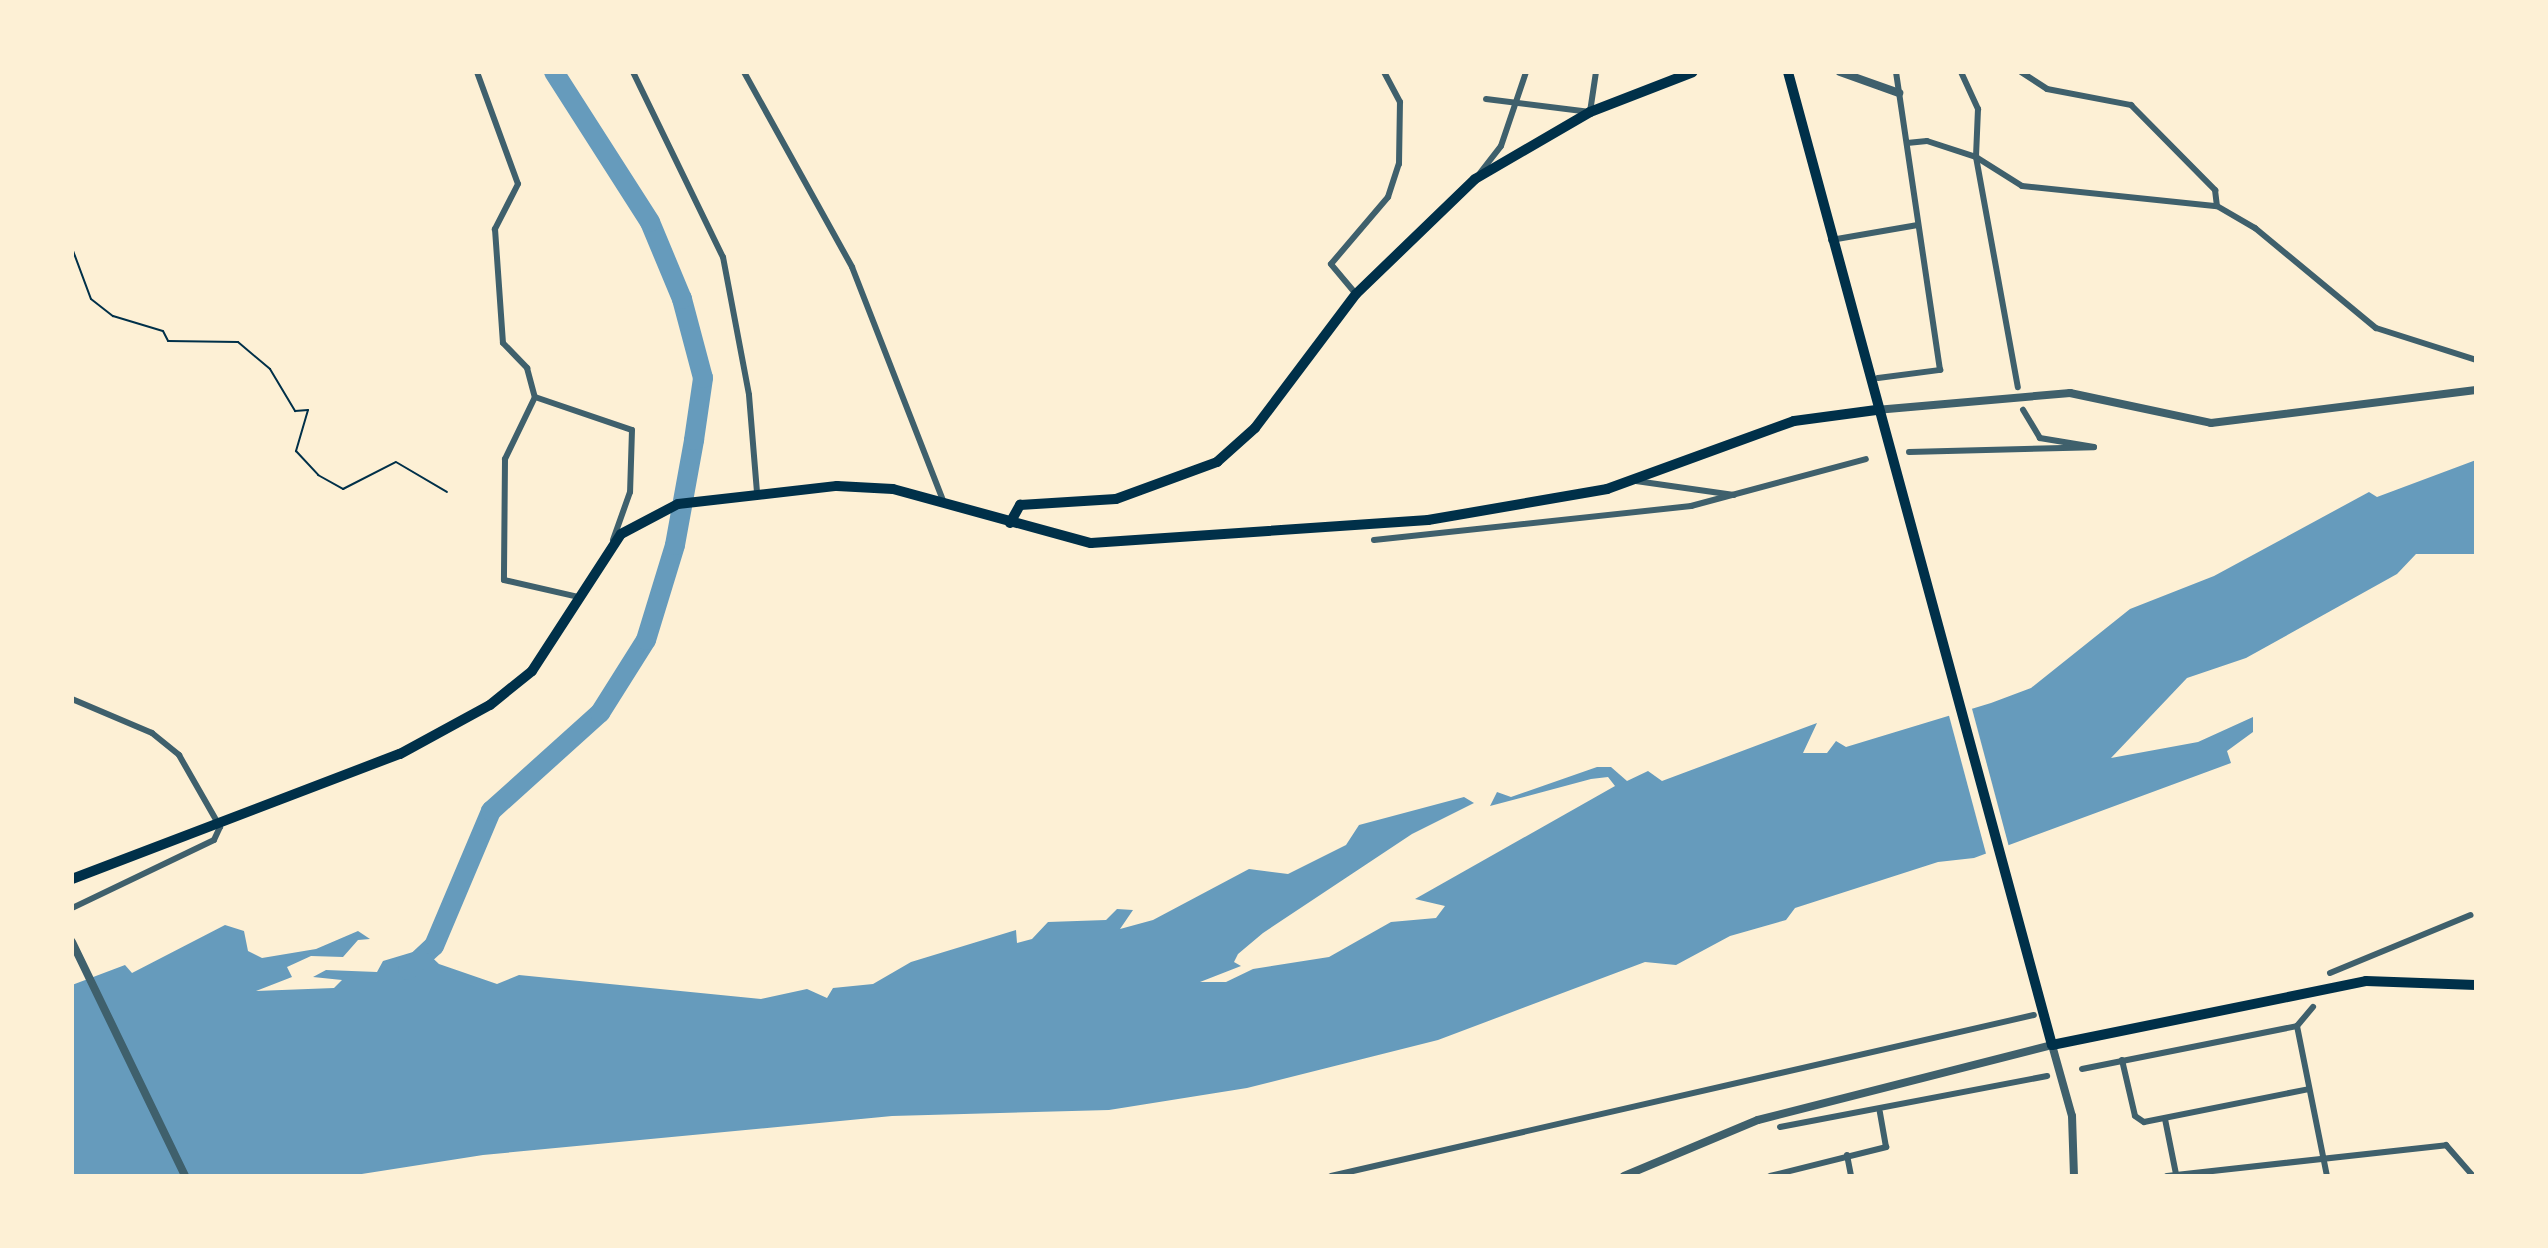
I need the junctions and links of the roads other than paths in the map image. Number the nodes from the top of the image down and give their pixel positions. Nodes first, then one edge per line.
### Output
1 (477, 72) edge
2 (633, 72) edge
3 (744, 72) edge
4 (1384, 72) edge
5 (1526, 72) edge
6 (1596, 72) edge
7 (1693, 72) edge
8 (1788, 72) edge
9 (1840, 72) edge
10 (1896, 72) edge
11 (2021, 72) edge
12 (1964, 73) edge
13 (1899, 93) junction
14 (1486, 99) dead end
15 (1516, 102) junction
16 (1590, 112) junction
17 (1907, 143) junction
18 (1976, 157) junction
19 (1475, 179) junction
20 (2217, 206) junction
21 (1918, 225) junction
22 (1831, 240) junction
23 (1356, 294) junction
24 (2476, 360) edge
25 (1878, 378) dead end
26 (2018, 387) dead end
27 (2476, 390) edge
28 (535, 397) junction
29 (1876, 410) junction
30 (2023, 410) dead end
31 (1909, 452) dead end
32 (1866, 459) dead end
33 (1636, 481) junction
34 (757, 493) junction
35 (1739, 496) junction
36 (943, 500) junction
37 (1010, 523) junction
38 (1374, 540) dead end
39 (611, 546) junction
40 (579, 597) junction
41 (72, 699) edge
42 (220, 827) junction
43 (72, 879) edge
44 (72, 908) edge
45 (2471, 915) dead end
46 (72, 942) edge
47 (2330, 973) dead end
48 (2476, 985) edge
49 (2313, 1007) dead end
50 (2034, 1015) dead end
51 (2297, 1026) junction
52 (2052, 1045) junction
53 (2122, 1060) junction
54 (2082, 1069) dead end
55 (2047, 1076) dead end
56 (2309, 1089) junction
57 (1880, 1112) junction
58 (2165, 1119) junction
59 (1780, 1127) dead end
60 (1847, 1155) junction
61 (2323, 1160) junction
62 (2176, 1174) edge
63 (185, 1176) edge
64 (1331, 1176) edge
65 (1624, 1176) edge
66 (1770, 1176) edge
67 (1851, 1176) edge
68 (2074, 1176) edge
69 (2167, 1176) edge
70 (2327, 1176) edge
71 (2473, 1176) edge

1 - 28 street
2 - 34 street
3 - 36 street
4 - 23 street
5 - 15 street
6 - 16 street
7 - 16 main road
8 - 22 main road
9 - 13 street
10 - 13 street
11 - 20 street
12 - 18 street
13 - 17 street
14 - 15 street
15 - 16 street
15 - 19 street
16 - 19 main road
17 - 18 street
17 - 21 street
18 - 20 street
18 - 26 street
19 - 23 main road
20 - 24 street
21 - 22 street
21 - 25 street
22 - 29 main road
23 - 37 main road
27 - 29 street
28 - 39 street
28 - 40 street
29 - 33 main road
29 - 52 main road
30 - 31 street
32 - 35 street
33 - 35 street
33 - 37 main road
34 - 36 main road
34 - 39 main road
35 - 38 street
36 - 37 main road
39 - 40 main road
40 - 42 main road
41 - 42 street
42 - 43 main road
42 - 44 street
45 - 47 street
46 - 63 street
48 - 52 main road
49 - 51 street
50 - 64 street
51 - 53 street
51 - 56 street
52 - 65 street
52 - 68 street
53 - 54 street
53 - 58 street
55 - 57 street
56 - 58 street
56 - 61 street
57 - 59 street
57 - 60 street
58 - 62 street
60 - 66 street
60 - 67 street
61 - 62 street
61 - 70 street
61 - 71 street
62 - 69 street

